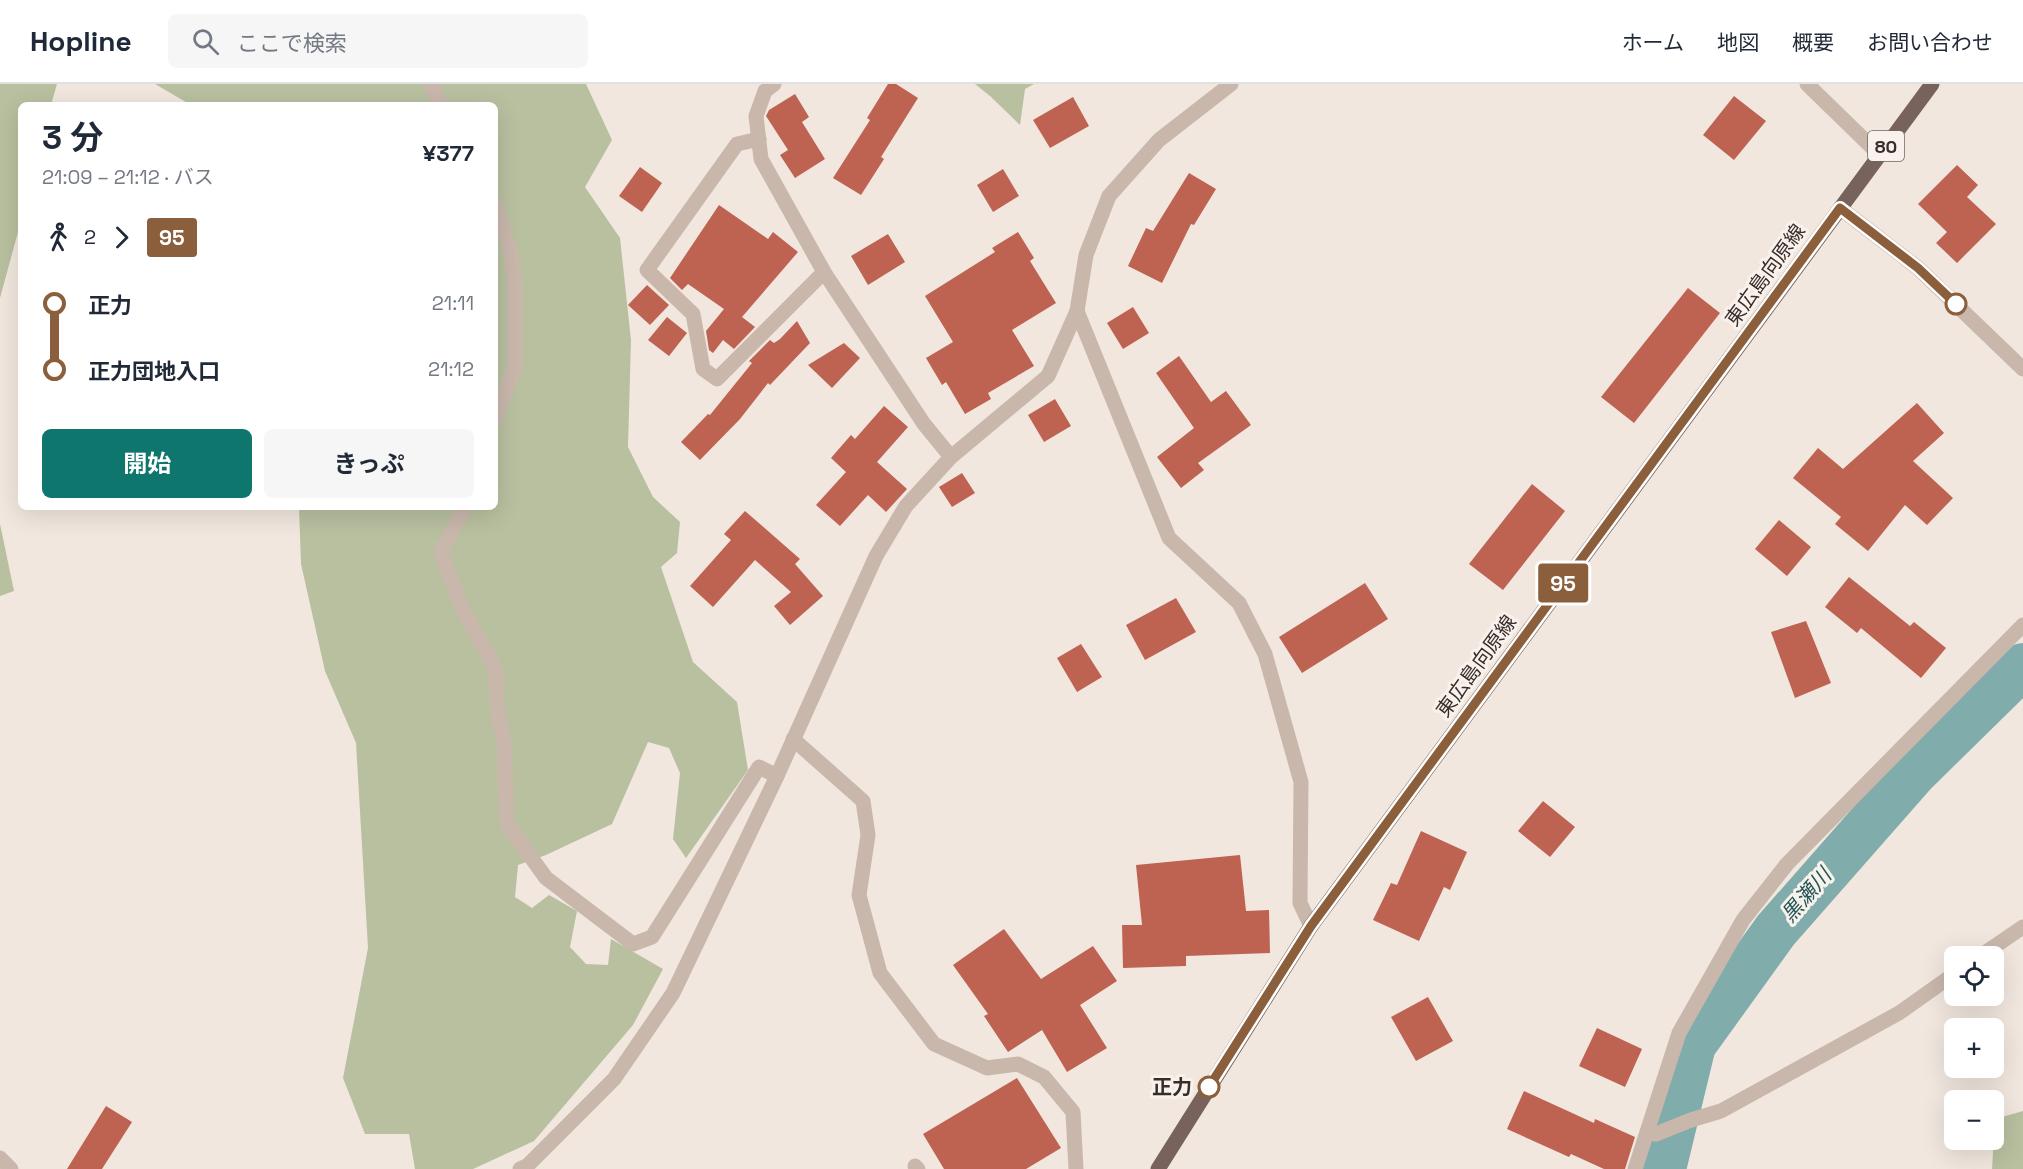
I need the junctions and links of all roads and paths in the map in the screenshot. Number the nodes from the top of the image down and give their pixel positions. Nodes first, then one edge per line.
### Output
1 (430, 84) edge
2 (774, 84) edge
3 (1231, 84) edge
4 (1807, 84) edge
5 (1932, 84) edge
6 (439, 102) edge
7 (759, 139) junction
8 (1880, 155) junction
9 (1840, 208) junction
10 (498, 213) edge
11 (824, 272) junction
12 (1077, 311) junction
13 (2023, 369) edge
14 (498, 411) edge
15 (951, 457) junction
16 (463, 510) edge
17 (2023, 625) edge
18 (793, 739) junction
19 (777, 776) junction
20 (1311, 926) junction
21 (2023, 927) edge
22 (1995, 946) edge
23 (1944, 981) edge
24 (1652, 1134) junction
25 (0, 1158) edge
26 (11, 1169) edge
27 (520, 1169) edge
28 (1076, 1169) edge
29 (1158, 1169) edge
30 (1635, 1169) edge

1 - 6 street
2 - 7 street
3 - 12 street
4 - 8 street
5 - 8 main road, 東広島向原線 / 80
7 - 11 street
7 - 11 street
8 - 9 main road, 東広島向原線 / 80
9 - 13 street
9 - 20 main road, 東広島向原線 / 80
10 - 14 street
11 - 15 street
12 - 15 street
12 - 20 street
15 - 18 street
16 - 19 street
17 - 24 street
18 - 19 street
18 - 28 street
19 - 27 street
20 - 29 main road, 東広島向原線 / 80
21 - 22 street
23 - 24 street
24 - 30 street
25 - 26 street

